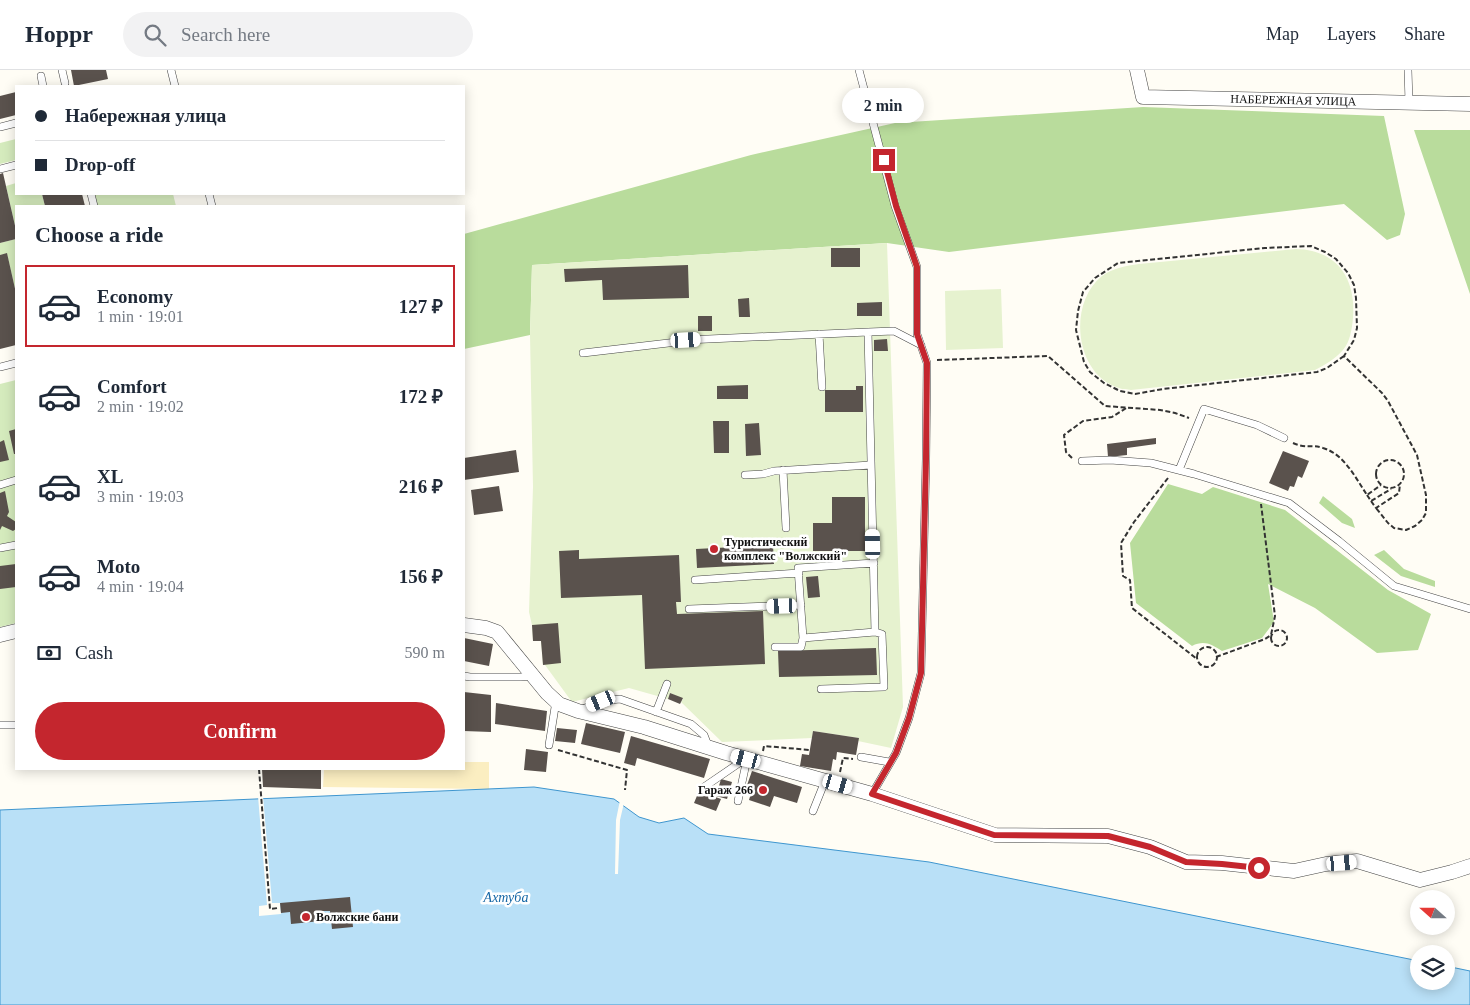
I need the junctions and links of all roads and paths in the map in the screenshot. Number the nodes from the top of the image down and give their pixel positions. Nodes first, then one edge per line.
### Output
1 (62, 70) edge
2 (171, 70) edge
3 (859, 70) edge
4 (1138, 70) edge
5 (1408, 70) edge
6 (41, 76) dead end
7 (65, 83) dead end
8 (43, 85) edge
9 (175, 85) edge
10 (1409, 102) junction
11 (1470, 104) edge
12 (15, 123) edge
13 (0, 126) edge
14 (15, 165) edge
15 (0, 169) edge
16 (868, 332) junction
17 (819, 334) junction
18 (921, 345) junction
19 (583, 352) dead end
20 (1344, 356) junction
21 (926, 360) junction
22 (15, 363) edge
23 (0, 367) edge
24 (822, 387) dead end
25 (1128, 408) junction
26 (1198, 422) junction
27 (1284, 438) joint
28 (1082, 460) joint
29 (872, 465) junction
30 (784, 470) junction
31 (1177, 470) junction
32 (745, 475) dead end
33 (15, 480) edge
34 (1400, 483) junction
35 (0, 485) edge
36 (1382, 485) junction
37 (1393, 488) junction
38 (1260, 494) junction
39 (1367, 495) junction
40 (1371, 501) junction
41 (1376, 508) junction
42 (786, 528) dead end
43 (15, 544) edge
44 (0, 548) edge
45 (874, 563) junction
46 (799, 573) junction
47 (695, 580) dead end
48 (801, 606) junction
49 (688, 609) dead end
50 (1470, 609) edge
51 (465, 625) edge
52 (15, 631) edge
53 (875, 632) junction
54 (0, 635) edge
55 (1271, 635) junction
56 (803, 638) junction
57 (775, 647) dead end
58 (1216, 658) junction
59 (1197, 659) junction
60 (465, 676) edge
61 (533, 676) junction
62 (667, 684) dead end
63 (821, 689) dead end
64 (556, 701) junction
65 (578, 711) junction
66 (656, 712) junction
67 (15, 724) edge
68 (0, 725) edge
69 (549, 745) joint
70 (710, 748) junction
71 (810, 750) dead end
72 (861, 757) joint
73 (751, 760) junction
74 (889, 762) junction
75 (259, 770) edge
76 (831, 783) junction
77 (704, 787) dead end
78 (625, 790) dead end
79 (872, 794) junction
80 (738, 801) dead end
81 (813, 811) dead end
82 (1470, 866) edge
83 (278, 908) dead end

1 - 7 lane
2 - 9 lane
3 - 18 lane
4 - 10 street, НАБЕРЕЖНАЯ УЛИЦА
5 - 10 lane
6 - 8 lane
10 - 11 street, НАБЕРЕЖНАЯ УЛИЦА
12 - 13 lane
14 - 15 lane
16 - 17 lane
16 - 18 lane
16 - 29 lane
17 - 19 lane
17 - 24 lane
18 - 21 lane
20 - 20 path
20 - 41 path
21 - 25 path
21 - 74 lane
22 - 23 lane
25 - 26 path
25 - 28 path
26 - 27 lane
26 - 31 lane
27 - 39 path
28 - 31 lane
29 - 30 lane
29 - 45 lane
30 - 32 lane
30 - 42 lane
31 - 38 lane
31 - 59 path
33 - 35 lane
34 - 36 path
34 - 37 path
34 - 41 path
36 - 37 path
36 - 39 path
37 - 40 path
38 - 50 lane
38 - 55 path
39 - 40 path
40 - 41 path
43 - 44 lane
45 - 46 lane
45 - 53 lane
46 - 47 lane
46 - 48 lane
48 - 49 lane
48 - 56 lane
51 - 61 street
52 - 54 street
53 - 56 lane
53 - 63 lane
55 - 55 path
55 - 58 path
56 - 57 lane
58 - 59 path
58 - 59 path
60 - 61 lane
61 - 64 street
62 - 66 lane
64 - 65 street
64 - 69 lane
65 - 66 lane
65 - 70 street
66 - 70 lane
67 - 68 lane
69 - 78 path
70 - 73 street
71 - 73 path
72 - 74 lane
72 - 76 path
73 - 76 street
73 - 77 lane
73 - 80 lane
74 - 79 lane
75 - 83 path
76 - 79 street
76 - 81 lane
79 - 82 street

